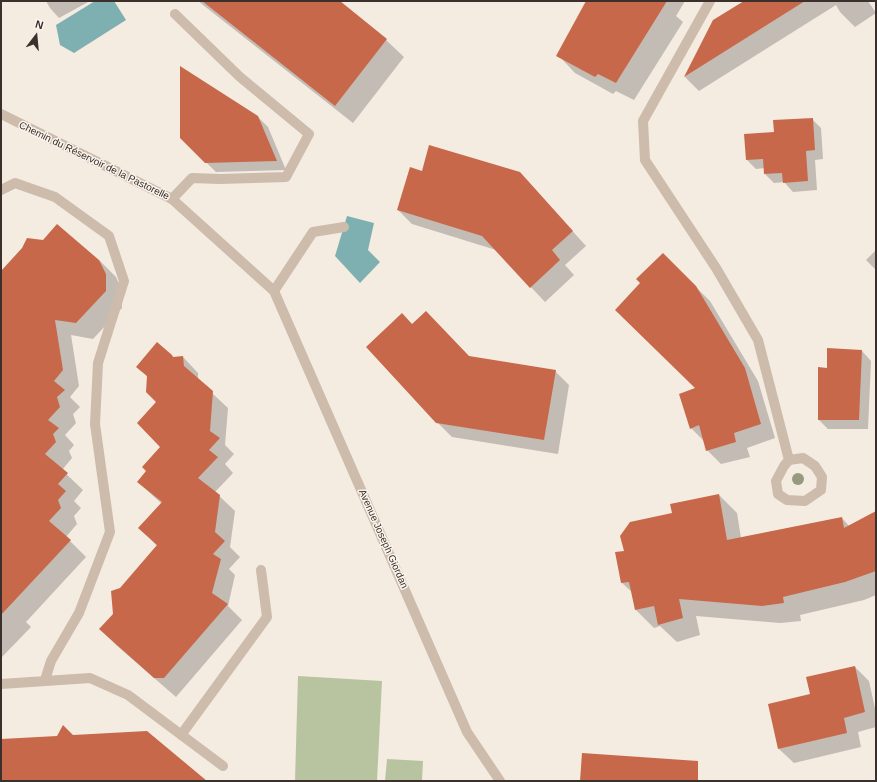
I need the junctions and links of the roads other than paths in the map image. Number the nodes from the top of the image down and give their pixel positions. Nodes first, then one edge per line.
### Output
1 (710, 1) edge
2 (175, 14) dead end
3 (1, 114) edge
4 (1, 190) edge
5 (172, 199) junction
6 (344, 227) dead end
7 (274, 291) junction
8 (789, 460) junction
9 (261, 570) dead end
10 (45, 680) junction
11 (1, 684) edge
12 (181, 735) junction
13 (222, 766) dead end
14 (500, 781) edge

1 - 8 street
2 - 5 street
3 - 5 street, Chemin du Réservoir de la Pastorelle
4 - 10 street
5 - 7 street, Chemin du Réservoir de la Pastorelle
6 - 7 street
7 - 14 street, Avenue Joseph Giordan
8 - 8 street
9 - 12 street
10 - 11 street
10 - 12 street
12 - 13 street

